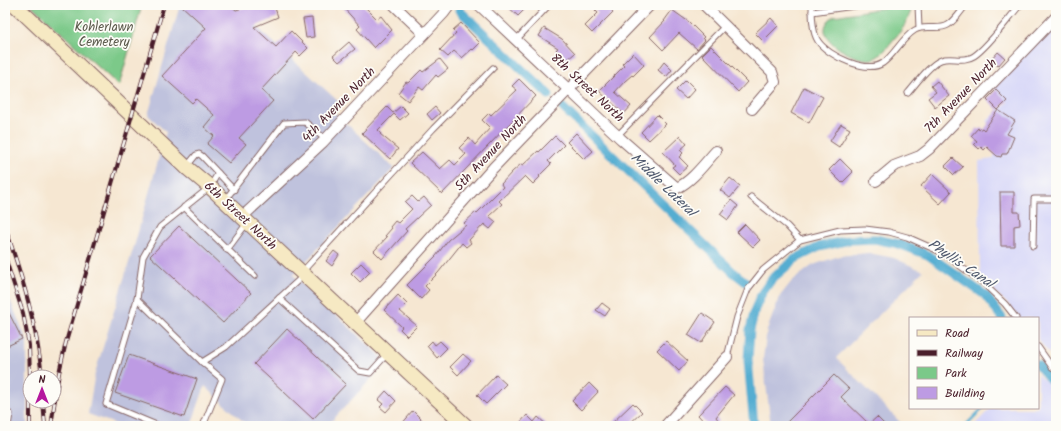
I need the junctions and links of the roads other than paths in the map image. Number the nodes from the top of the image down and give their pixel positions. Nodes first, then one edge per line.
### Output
1 (15, 5) edge
2 (394, 5) edge
3 (450, 5) edge
4 (479, 5) edge
5 (549, 5) edge
6 (650, 5) edge
7 (704, 5) edge
8 (812, 5) edge
9 (862, 5) edge
10 (918, 5) edge
11 (966, 5) edge
12 (1020, 5) edge
13 (812, 12) junction
14 (1056, 17) edge
15 (726, 25) junction
16 (919, 28) junction
17 (424, 34) junction
18 (516, 40) junction
19 (493, 68) dead end
20 (569, 89) junction
21 (908, 93) dead end
22 (752, 109) dead end
23 (618, 135) junction
24 (325, 139) junction
25 (716, 151) dead end
26 (186, 167) junction
27 (218, 172) junction
28 (876, 181) dead end
29 (210, 187) junction
30 (234, 190) junction
31 (751, 197) dead end
32 (1056, 199) edge
33 (224, 201) junction
34 (184, 208) junction
35 (244, 220) junction
36 (800, 240) junction
37 (1033, 246) dead end
38 (227, 250) junction
39 (302, 274) junction
40 (255, 276) dead end
41 (279, 298) junction
42 (137, 299) junction
43 (1015, 317) edge
44 (355, 323) junction
45 (1039, 348) edge
46 (388, 353) junction
47 (727, 357) joint
48 (202, 362) junction
49 (1056, 369) edge
50 (10, 414) dead end
51 (8, 426) edge
52 (159, 426) edge
53 (203, 426) edge
54 (466, 426) edge
55 (665, 426) edge

1 - 26 street, 6th Street North
2 - 17 street
3 - 17 street, 4th Avenue North
4 - 18 street, 8th Street North
5 - 18 lane
6 - 20 street, 5th Avenue North
7 - 15 street
8 - 13 lane
9 - 13 lane
10 - 16 lane
11 - 16 lane
12 - 21 lane
13 - 16 lane
14 - 28 street, 7th Avenue North
15 - 22 street
15 - 23 lane
17 - 24 street, 4th Avenue North
18 - 20 street, 8th Street North
19 - 39 lane
20 - 23 street, 8th Street North
20 - 44 street, 5th Avenue North
23 - 25 street, 8th Street North
24 - 30 lane
24 - 35 street, 4th Avenue North
26 - 27 lane
26 - 29 street, 6th Street North
27 - 29 lane
27 - 30 lane
29 - 33 street, 6th Street North
29 - 34 lane
30 - 33 lane
31 - 36 lane
32 - 37 lane
33 - 35 street, 6th Street North
34 - 38 lane
34 - 42 lane
35 - 38 lane
35 - 39 street, 6th Street North
36 - 43 lane
36 - 47 lane
38 - 40 lane
39 - 41 lane
39 - 44 street, 6th Street North
41 - 46 lane
41 - 48 lane
42 - 48 lane
42 - 52 lane
44 - 46 street, 6th Street North
45 - 49 lane
46 - 54 street, 6th Street North
47 - 55 street
48 - 53 lane
50 - 51 lane

